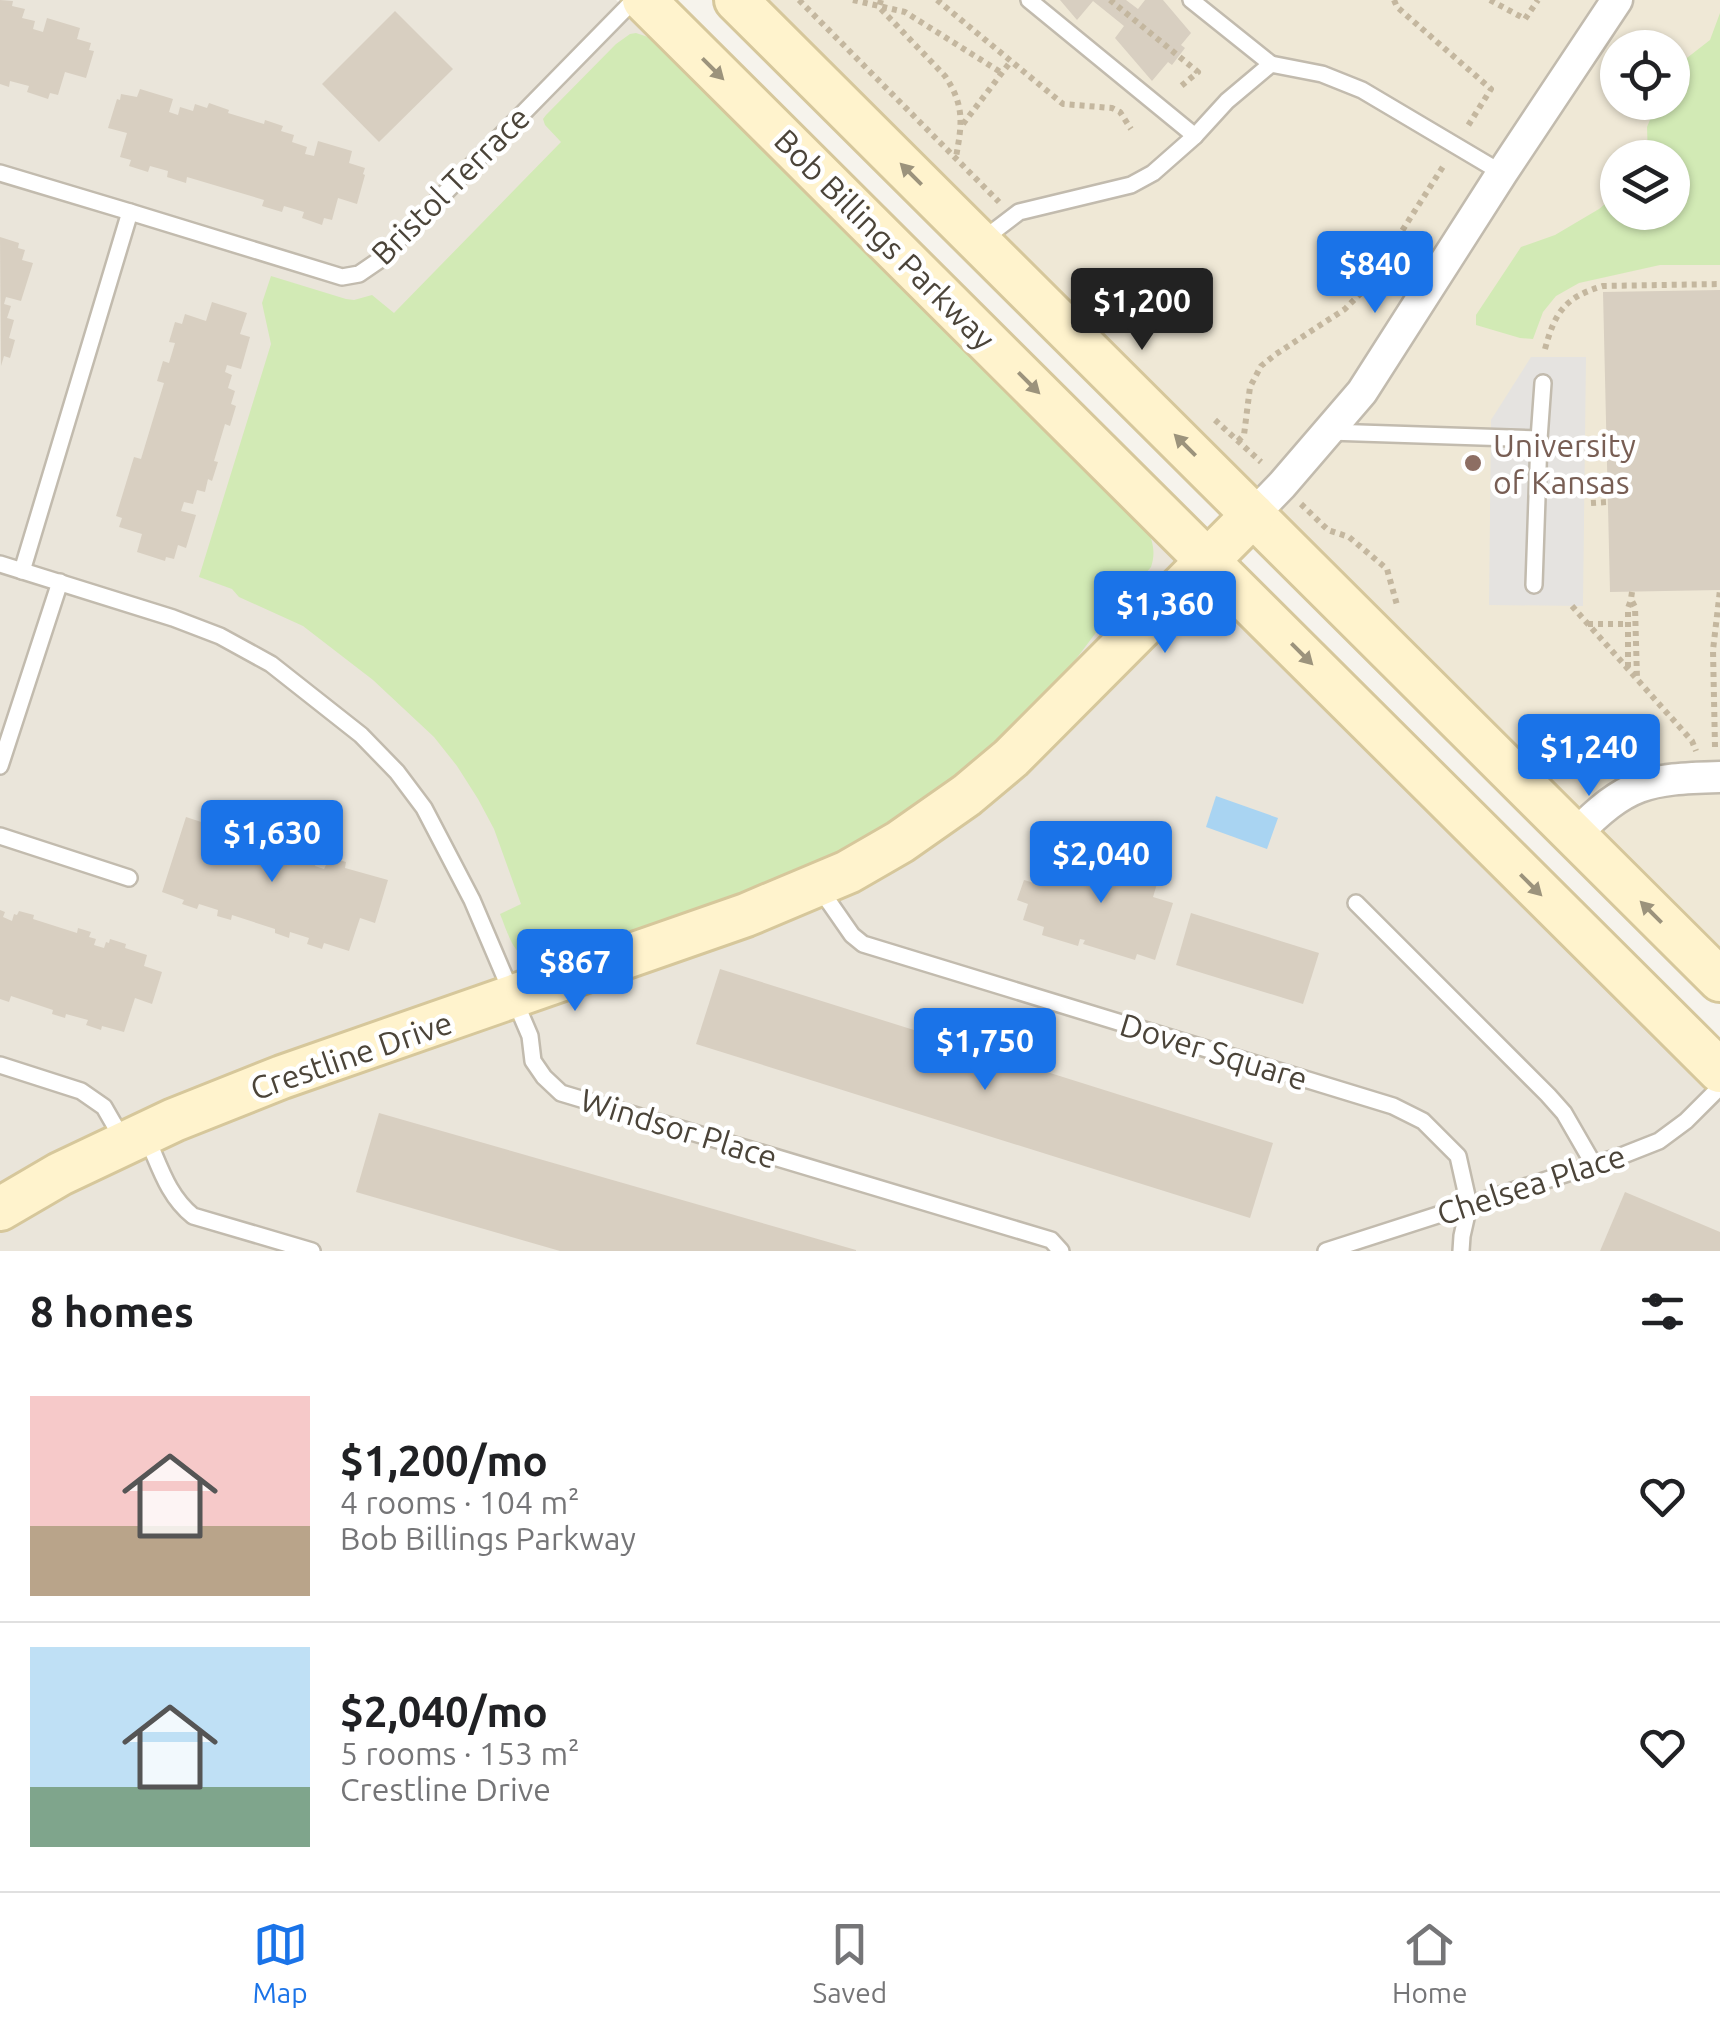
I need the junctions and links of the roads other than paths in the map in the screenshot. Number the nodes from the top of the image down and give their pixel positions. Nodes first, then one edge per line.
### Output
1 (634, 0) edge
2 (644, 0) edge
3 (736, 0) edge
4 (1029, 0) edge
5 (1191, 0) edge
6 (1617, 0) edge
7 (1271, 64) junction
8 (1195, 136) junction
9 (0, 172) edge
10 (1502, 173) junction
11 (130, 212) junction
12 (980, 243) junction
13 (1543, 383) dead end
14 (1330, 432) junction
15 (1538, 439) junction
16 (1253, 514) junction
17 (1208, 560) junction
18 (0, 564) edge
19 (22, 570) junction
20 (60, 582) junction
21 (1534, 584) dead end
22 (0, 766) edge
23 (1705, 767) edge
24 (0, 836) edge
25 (1574, 836) junction
26 (129, 878) dead end
27 (818, 886) junction
28 (1356, 903) dead end
29 (1720, 980) edge
30 (514, 998) junction
31 (0, 1065) edge
32 (1720, 1071) edge
33 (1720, 1088) edge
34 (134, 1137) junction
35 (1594, 1165) junction
36 (1469, 1205) junction
37 (0, 1209) edge
38 (1370, 1244) edge
39 (285, 1247) edge
40 (312, 1251) edge
41 (1060, 1251) edge
42 (1326, 1251) edge
43 (1462, 1251) edge

1 - 11 lane, Bristol Terrace
2 -> 17 main road, Bob Billings Parkway
12 -> 3 main road, Bob Billings Parkway
4 - 8 lane
5 - 7 lane
6 - 10 street, Crestline Drive
7 - 8 lane
7 - 10 lane
8 - 12 lane
9 - 11 lane
10 - 14 street, Crestline Drive
11 - 19 lane
16 -> 12 main road, Bob Billings Parkway
13 - 15 lane
14 - 15 lane
14 - 16 street, Crestline Drive
15 - 21 lane
16 - 17 main road, Crestline Drive
16 - 25 main road, Bob Billings Parkway
17 - 27 main road, Crestline Drive
17 -> 32 main road, Bob Billings Parkway
18 - 19 lane, Windsor Place
19 - 20 lane, Windsor Place
20 - 22 lane
20 - 30 lane, Windsor Place
23 - 25 street
24 - 26 lane
29 -> 25 main road, Bob Billings Parkway
27 - 30 main road, Crestline Drive
27 - 36 lane, Dover Square
28 - 35 lane
30 - 34 main road, Crestline Drive
30 - 41 lane, Windsor Place
31 - 34 lane
33 - 35 lane, Chelsea Place
34 - 37 main road, Crestline Drive
34 - 39 lane
35 - 36 lane, Chelsea Place
36 - 38 lane, Chelsea Place
36 - 43 lane
38 - 42 lane, Chelsea Place
39 - 40 lane

